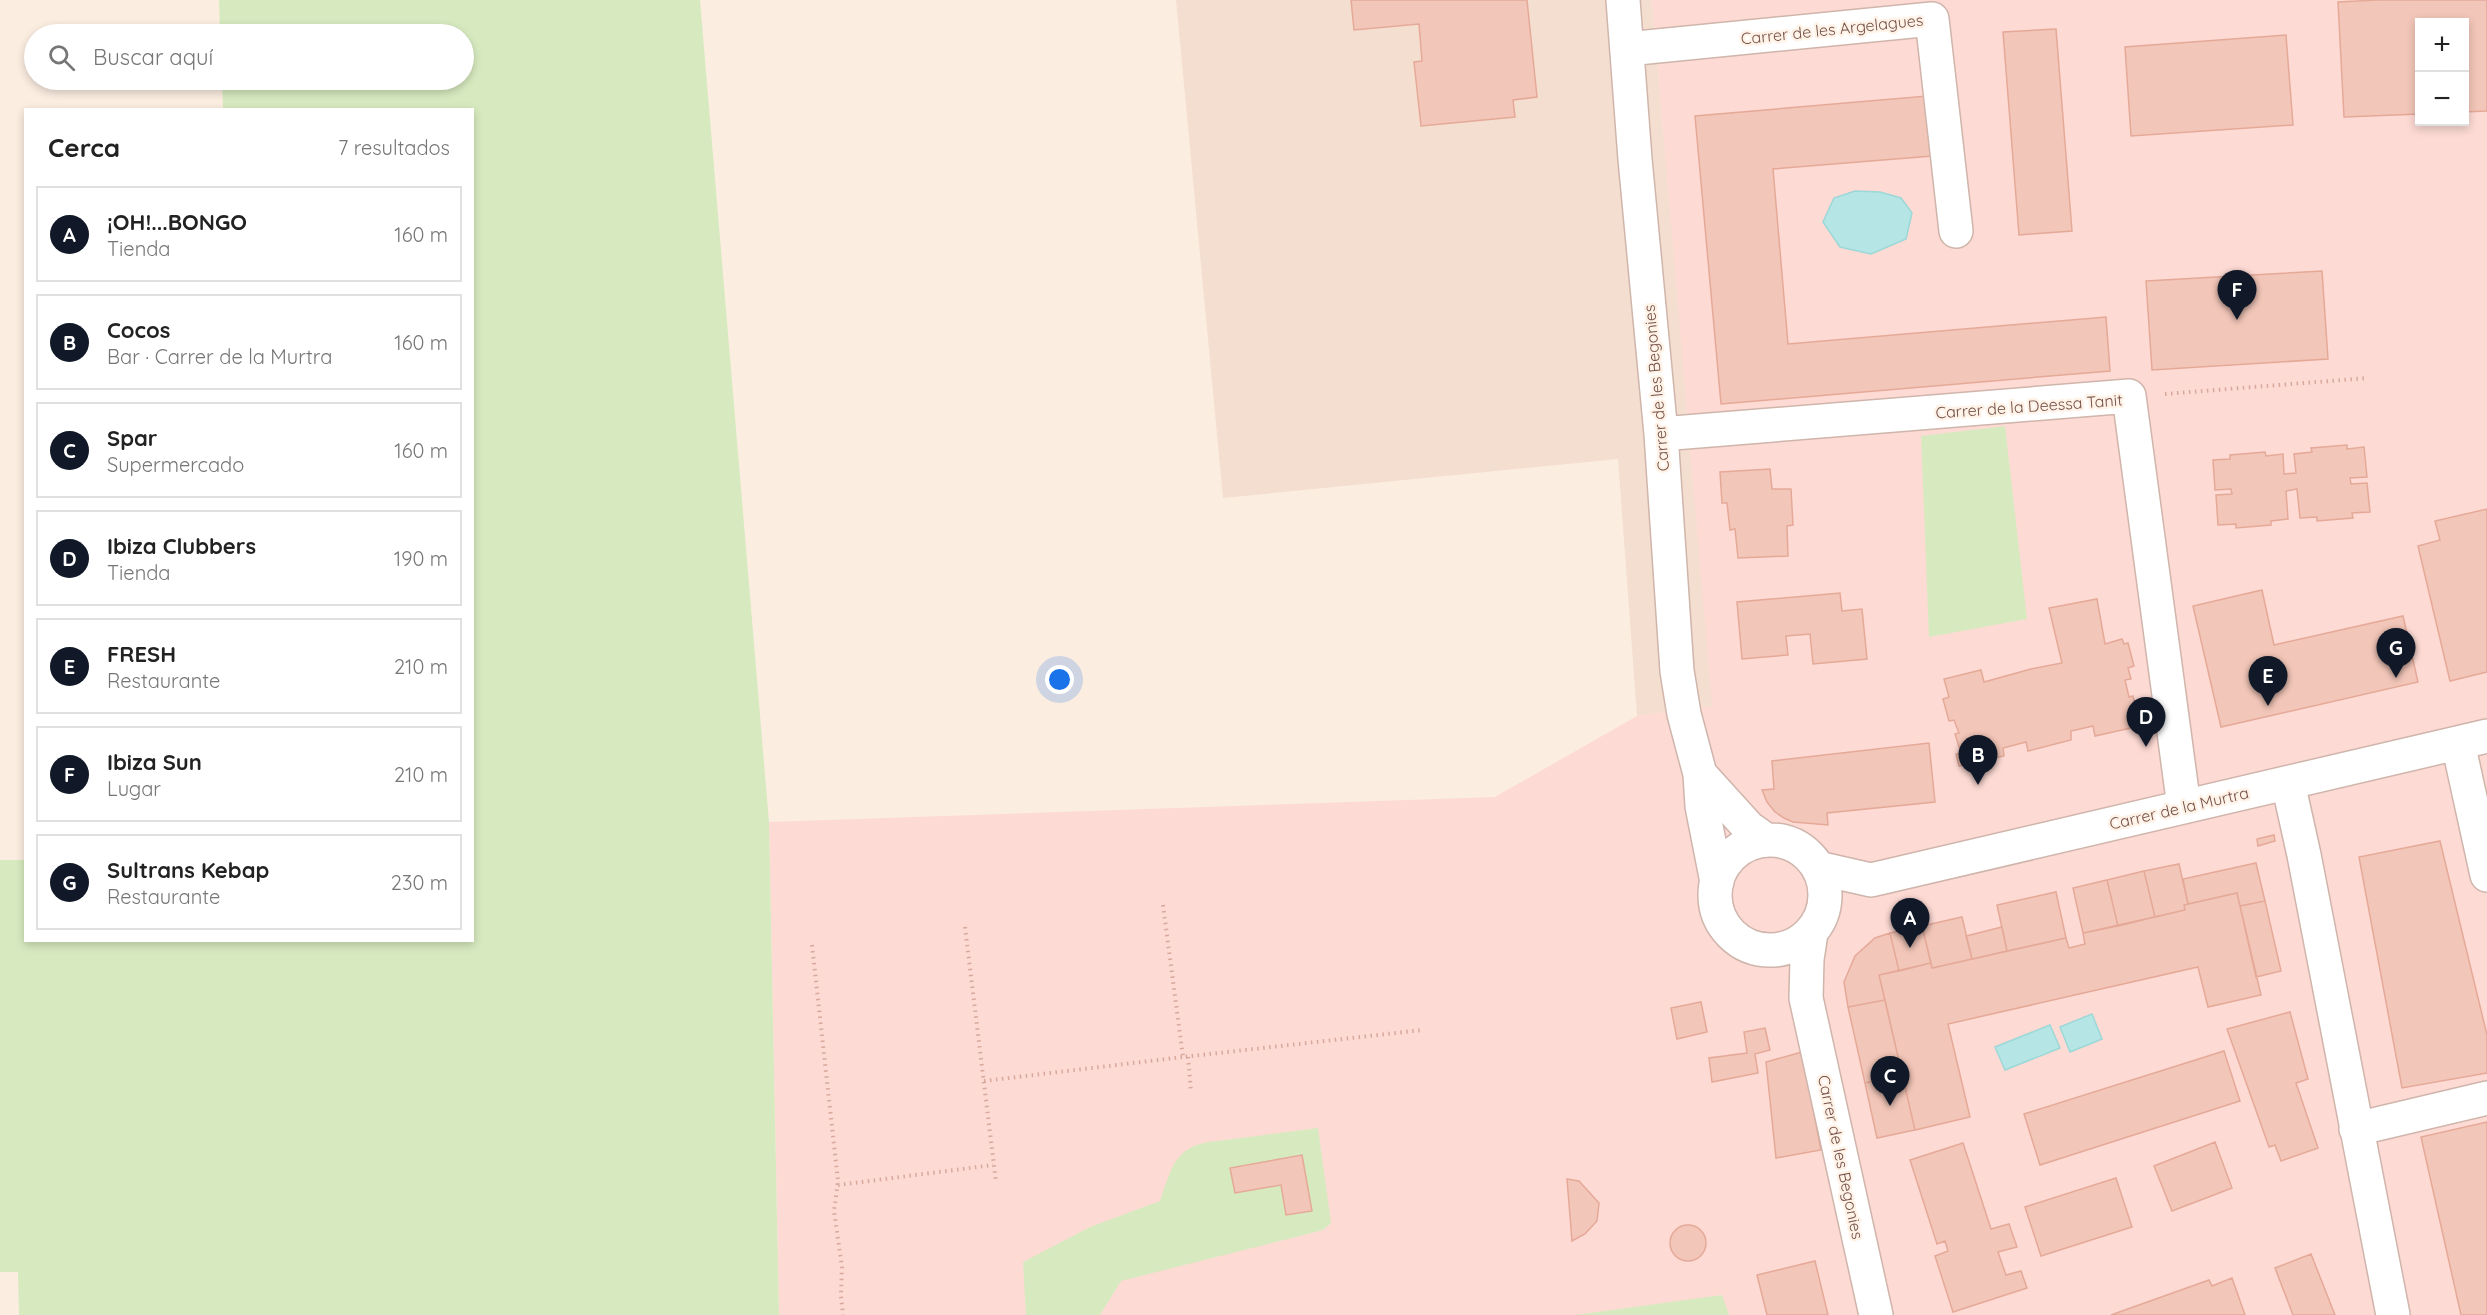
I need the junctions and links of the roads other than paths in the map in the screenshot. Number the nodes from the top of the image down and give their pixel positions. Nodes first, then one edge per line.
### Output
1 (1623, 0) edge
2 (1627, 49) junction
3 (1956, 231) dead end
4 (1661, 434) junction
5 (2473, 740) edge
6 (1700, 774) junction
7 (2288, 783) junction
8 (2184, 807) junction
9 (1766, 840) junction
10 (1818, 868) junction
11 (2487, 875) edge
12 (1871, 880) junction
13 (1717, 882) junction
14 (1814, 929) junction
15 (1765, 950) junction
16 (1806, 998) junction
17 (2487, 1098) edge
18 (2356, 1129) junction
19 (1876, 1315) edge
20 (2393, 1315) edge

1 - 2 street, Carrer de les Begonies
2 - 3 street, Carrer de les Argelagues
2 - 4 street, Carrer de les Begonies
4 - 6 street, Carrer de les Begonies
4 - 8 street, Carrer de la Deessa Tanit
5 - 7 street, Carrer de la Murtra
5 - 11 street
6 - 9 street
6 - 13 street, Carrer de les Begonies
7 - 8 street, Carrer de la Murtra
7 - 18 street
8 - 12 street, Carrer de la Murtra
9 - 10 street
9 - 13 street
10 - 12 street, Carrer de la Murtra
10 - 14 street
12 - 14 street, Carrer de la Murtra
13 - 15 street
14 - 15 street
14 - 16 street
15 - 16 street
16 - 19 street, Carrer de les Begonies
17 - 18 street
18 - 20 street

